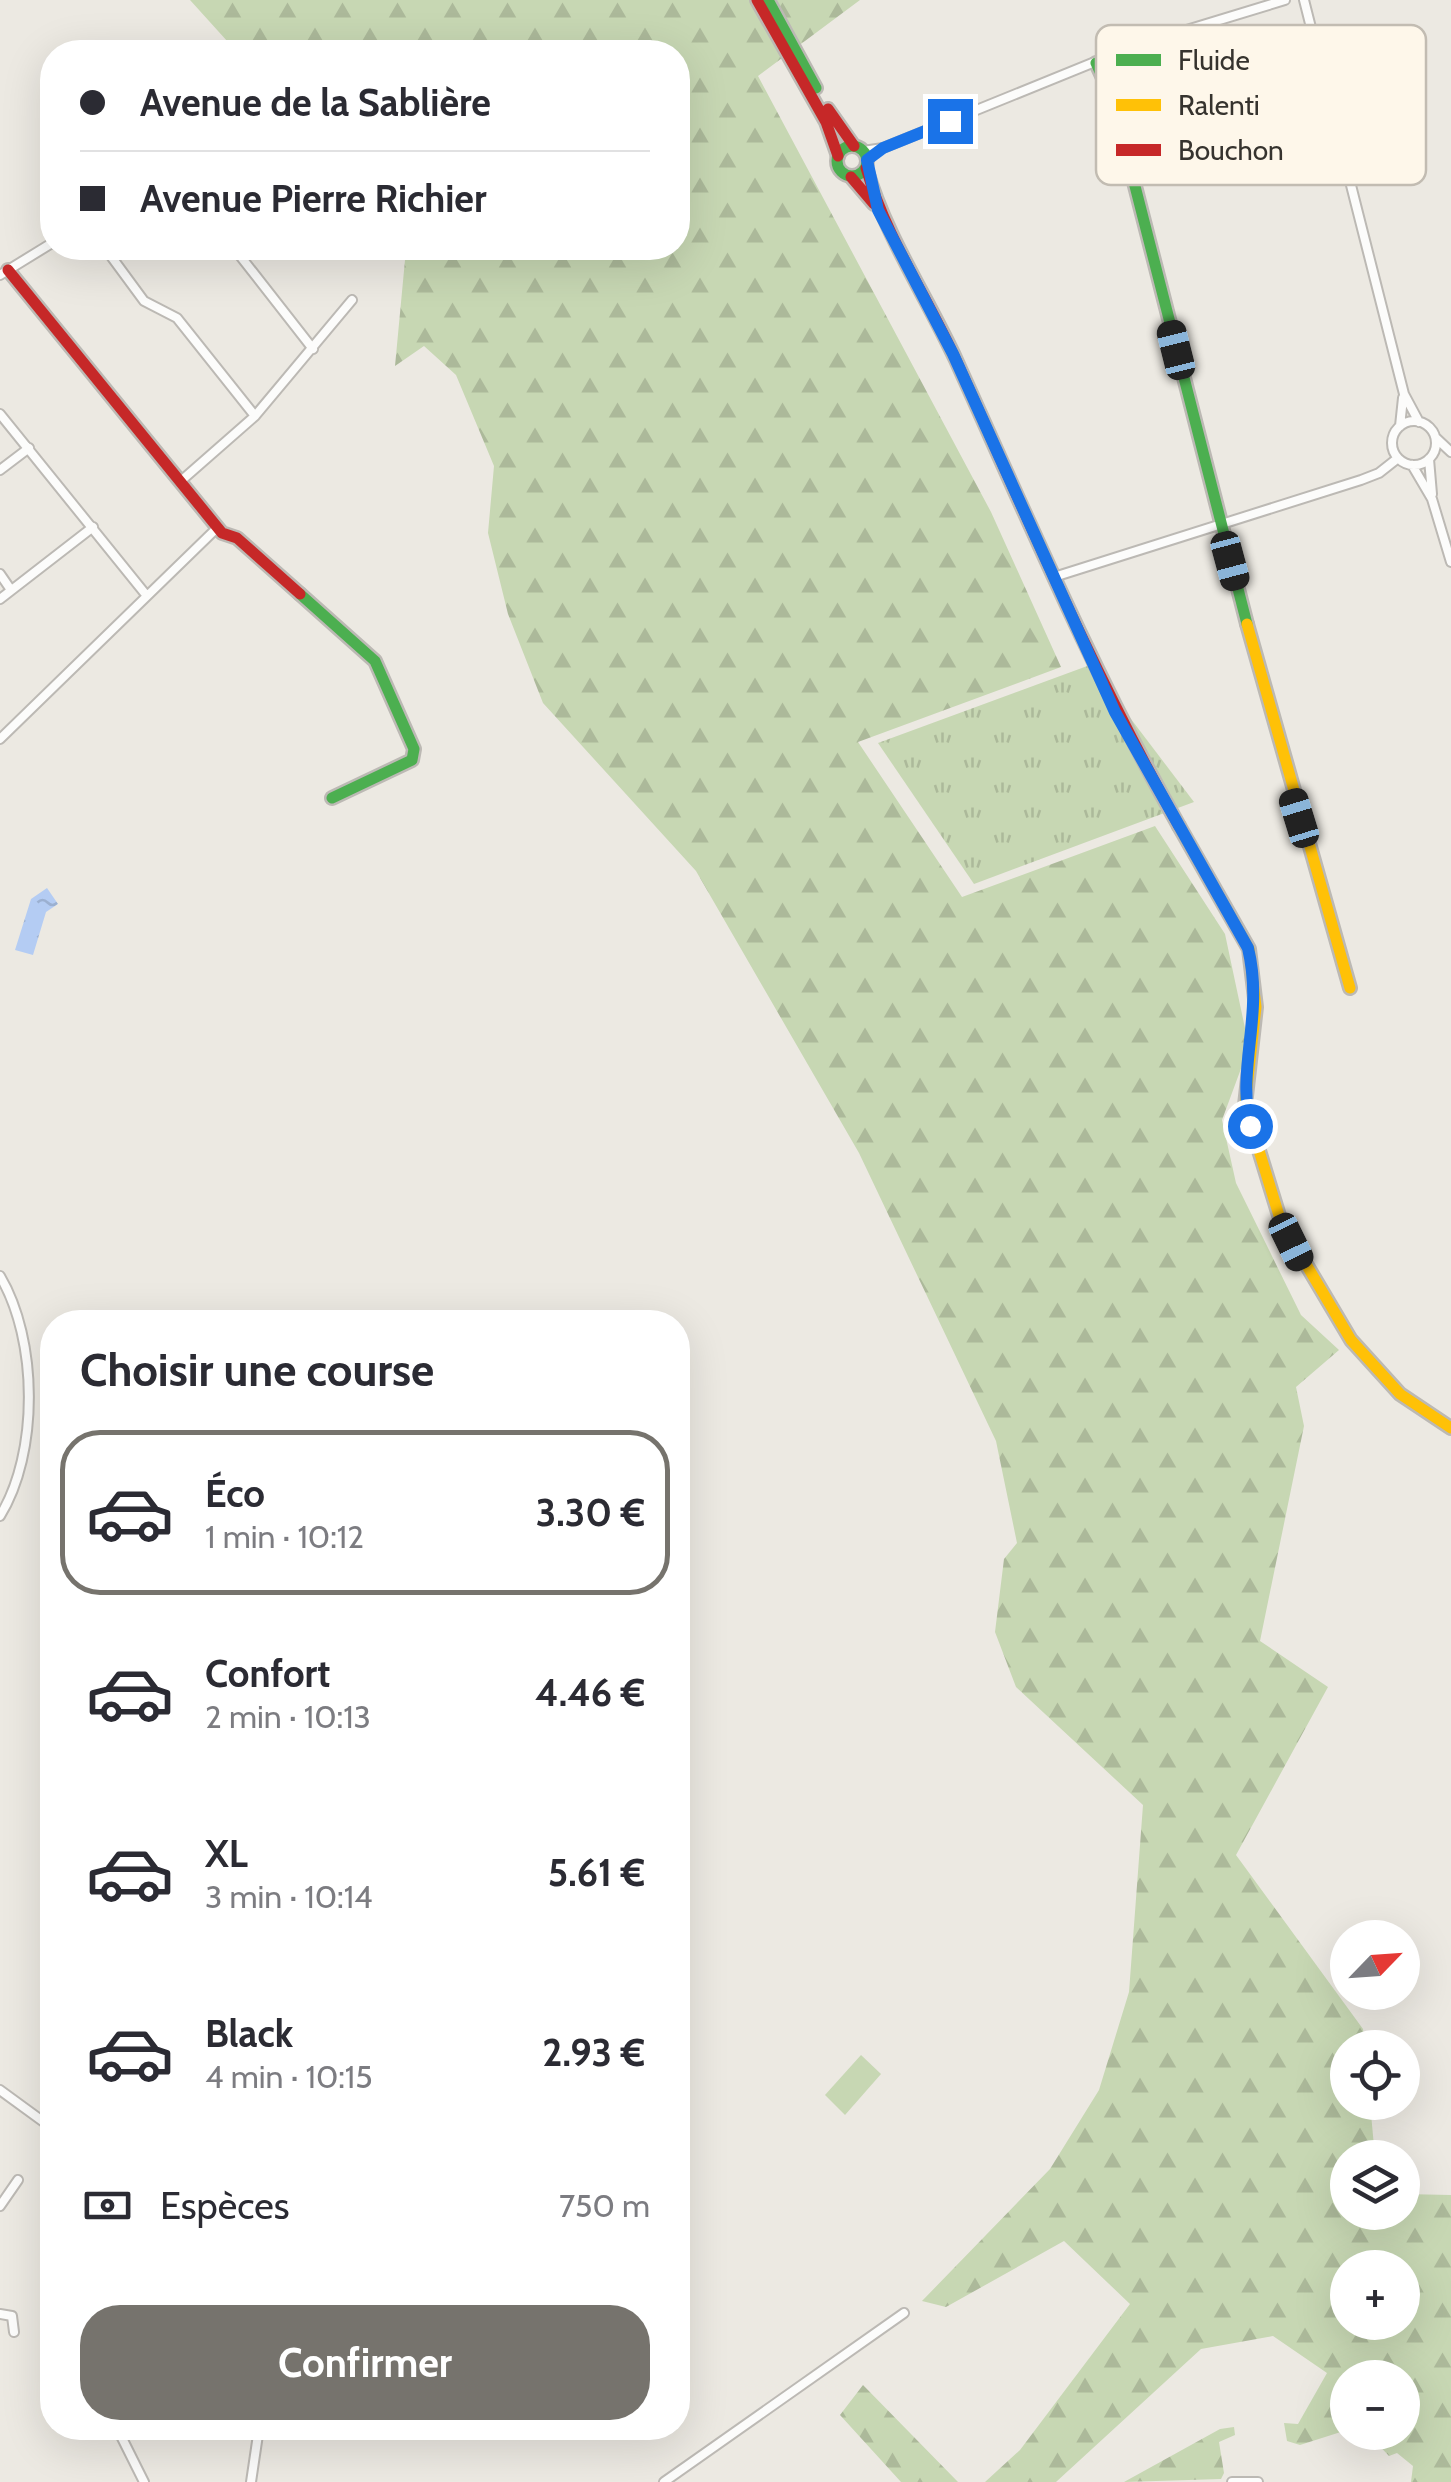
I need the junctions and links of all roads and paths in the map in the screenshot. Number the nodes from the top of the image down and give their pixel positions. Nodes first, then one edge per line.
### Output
1 (757, 0) edge
2 (768, 0) edge
3 (1285, 0) edge
4 (1304, 0) edge
5 (1201, 25) edge
6 (1310, 25) edge
7 (1096, 62) edge
8 (838, 156) junction
9 (862, 156) junction
10 (851, 177) junction
11 (1135, 185) edge
12 (1351, 185) edge
13 (878, 210) junction
14 (40, 250) edge
15 (114, 260) edge
16 (243, 260) edge
17 (4, 273) edge
18 (352, 300) dead end
19 (313, 349) junction
20 (1404, 394) junction
21 (0, 414) edge
22 (255, 416) junction
23 (1419, 422) junction
24 (1400, 426) junction
25 (1435, 436) junction
26 (30, 448) junction
27 (1451, 453) edge
28 (1431, 456) junction
29 (1398, 458) junction
30 (1412, 465) junction
31 (0, 470) edge
32 (182, 480) junction
33 (1432, 498) junction
34 (1220, 523) junction
35 (93, 527) junction
36 (218, 527) junction
37 (1451, 562) edge
38 (0, 574) edge
39 (1054, 577) junction
40 (11, 590) junction
41 (147, 596) junction
42 (0, 598) edge
43 (0, 739) edge
44 (332, 798) dead end
45 (1350, 988) dead end
46 (0, 1276) edge
47 (1451, 1428) edge
48 (0, 1516) edge
49 (0, 2090) edge
50 (40, 2119) edge
51 (18, 2180) dead end
52 (0, 2206) edge
53 (904, 2313) dead end
54 (0, 2314) edge
55 (14, 2332) dead end
56 (124, 2440) edge
57 (257, 2440) edge
58 (144, 2482) edge
59 (251, 2482) edge
60 (664, 2482) edge
61 (1232, 2482) edge
62 (1258, 2482) edge

1 - 8 main road
2 - 9 main road
3 - 5 street
4 - 6 street
7 - 9 street
8 - 9 main road
8 - 10 main road
9 - 10 main road
9 - 13 main road
10 - 13 main road
11 - 34 main road
12 - 20 street
13 - 39 main road
14 - 17 street
15 - 22 street
16 - 19 street
17 - 32 main road
18 - 19 street
19 - 22 street
20 - 23 street
20 - 24 street
21 - 26 street
22 - 32 street
23 - 24 street
23 - 25 street
24 - 29 street
25 - 27 street
25 - 28 street
26 - 31 street
26 - 35 street
27 - 28 street
28 - 30 street
28 - 33 street
29 - 30 street
29 - 34 street
30 - 33 street
32 - 36 main road
33 - 37 street
34 - 39 street
34 - 45 main road
35 - 40 street
35 - 41 street
36 - 41 street
36 - 44 main road
38 - 40 street
39 - 47 main road
40 - 42 street
41 - 43 street
46 - 48 street
49 - 50 street
51 - 52 street
53 - 60 street
54 - 55 street
56 - 58 street
57 - 59 street
61 - 62 street

